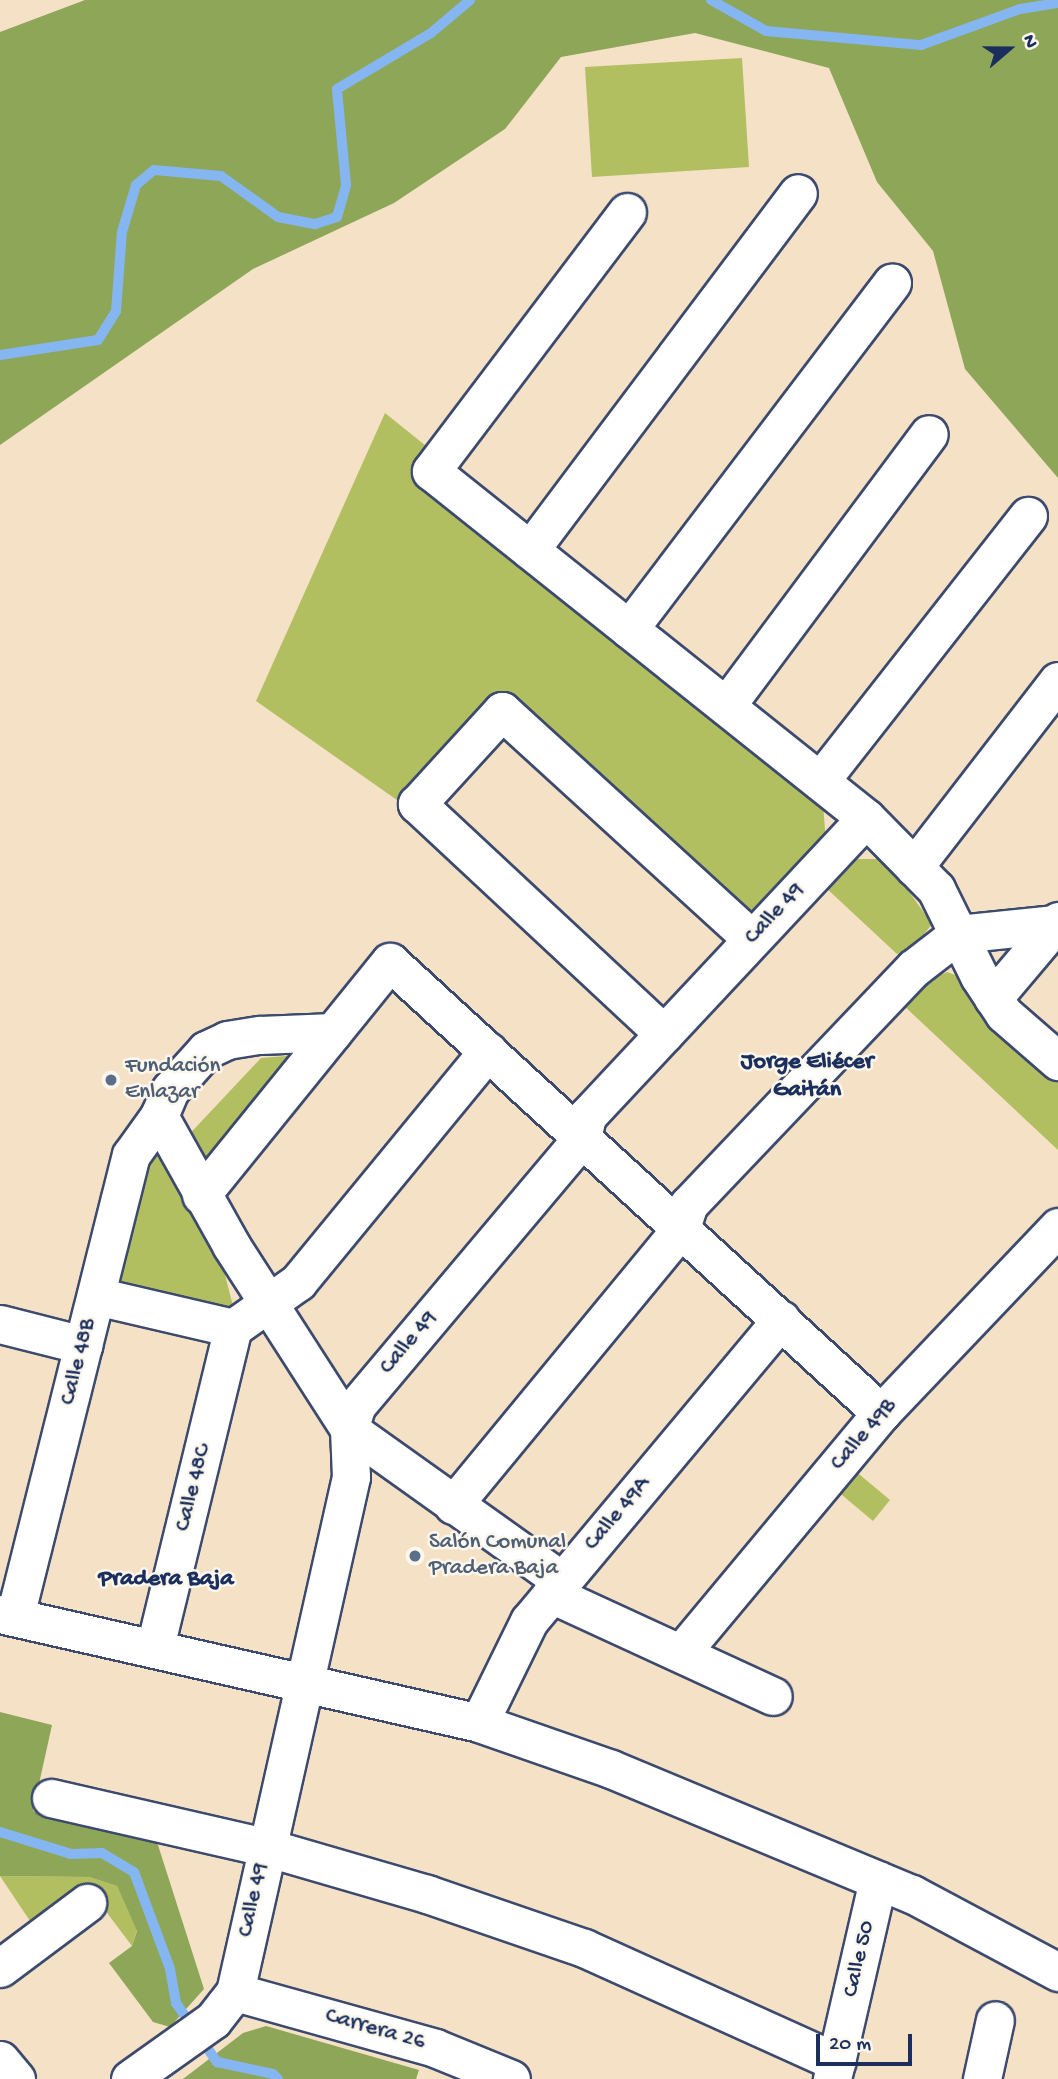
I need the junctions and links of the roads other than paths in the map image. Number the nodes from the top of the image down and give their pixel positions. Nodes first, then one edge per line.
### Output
1 (798, 193) dead end
2 (627, 212) dead end
3 (892, 284) dead end
4 (929, 434) dead end
5 (1028, 516) dead end
6 (530, 550) junction
7 (629, 629) junction
8 (1058, 681) edge
9 (726, 706) junction
10 (820, 781) junction
11 (866, 818) junction
12 (914, 867) junction
13 (1057, 923) edge
14 (958, 934) junction
15 (752, 939) junction
16 (993, 998) junction
17 (333, 1032) junction
18 (664, 1034) junction
19 (488, 1052) junction
20 (1058, 1061) edge
21 (159, 1116) junction
22 (582, 1138) junction
23 (201, 1195) junction
24 (1058, 1227) edge
25 (681, 1228) junction
26 (96, 1296) junction
27 (269, 1304) junction
28 (781, 1320) junction
29 (0, 1324) edge
30 (233, 1328) junction
31 (83, 1346) junction
32 (881, 1413) junction
33 (349, 1429) junction
34 (453, 1505) junction
35 (556, 1587) junction
36 (7, 1615) edge
37 (155, 1647) junction
38 (681, 1653) junction
39 (302, 1686) junction
40 (773, 1696) dead end
41 (479, 1723) junction
42 (51, 1798) dead end
43 (265, 1847) junction
44 (878, 1880) junction
45 (87, 1903) dead end
46 (0, 1968) edge
47 (1058, 1972) edge
48 (225, 2006) junction
49 (995, 2020) dead end
50 (0, 2060) edge
51 (834, 2071) edge
52 (16, 2079) edge
53 (130, 2079) edge
54 (511, 2079) edge
55 (982, 2079) edge

1 - 6 street
2 - 6 street
3 - 7 street
4 - 9 street
5 - 10 street
6 - 7 street
7 - 9 street
8 - 12 street
9 - 10 street
10 - 11 street
11 - 12 street
11 - 15 street, Calle 49
12 - 14 street
13 - 14 street
13 - 16 street
14 - 16 street
14 - 25 street
15 - 18 street, Calle 49
15 - 18 street
16 - 20 street
17 - 19 street
17 - 21 street, Calle 48B
17 - 23 street
18 - 22 street, Calle 49
19 - 22 street
19 - 27 street
21 - 23 street
21 - 26 street, Calle 48B
22 - 25 street
22 - 33 street, Calle 49
23 - 27 street
24 - 32 street, Calle 49B
25 - 28 street
25 - 34 street
26 - 30 street
26 - 31 street, Calle 48B
27 - 30 street
27 - 33 street
28 - 32 street
28 - 35 street, Calle 49A
29 - 31 street
30 - 37 street, Calle 48C
31 - 36 street, Calle 48B
32 - 38 street, Calle 49B
33 - 34 street
33 - 39 street, Calle 49
34 - 35 street
35 - 38 street
35 - 41 street, Calle 49A
36 - 37 street
37 - 39 street
38 - 40 street
39 - 41 street
39 - 43 street, Calle 49
41 - 44 street
42 - 43 street
43 - 48 street, Calle 49
43 - 51 street
44 - 47 street
44 - 51 street, Calle 50
45 - 46 street
48 - 53 street
48 - 54 street, Carrera 26
49 - 55 street
50 - 52 street

